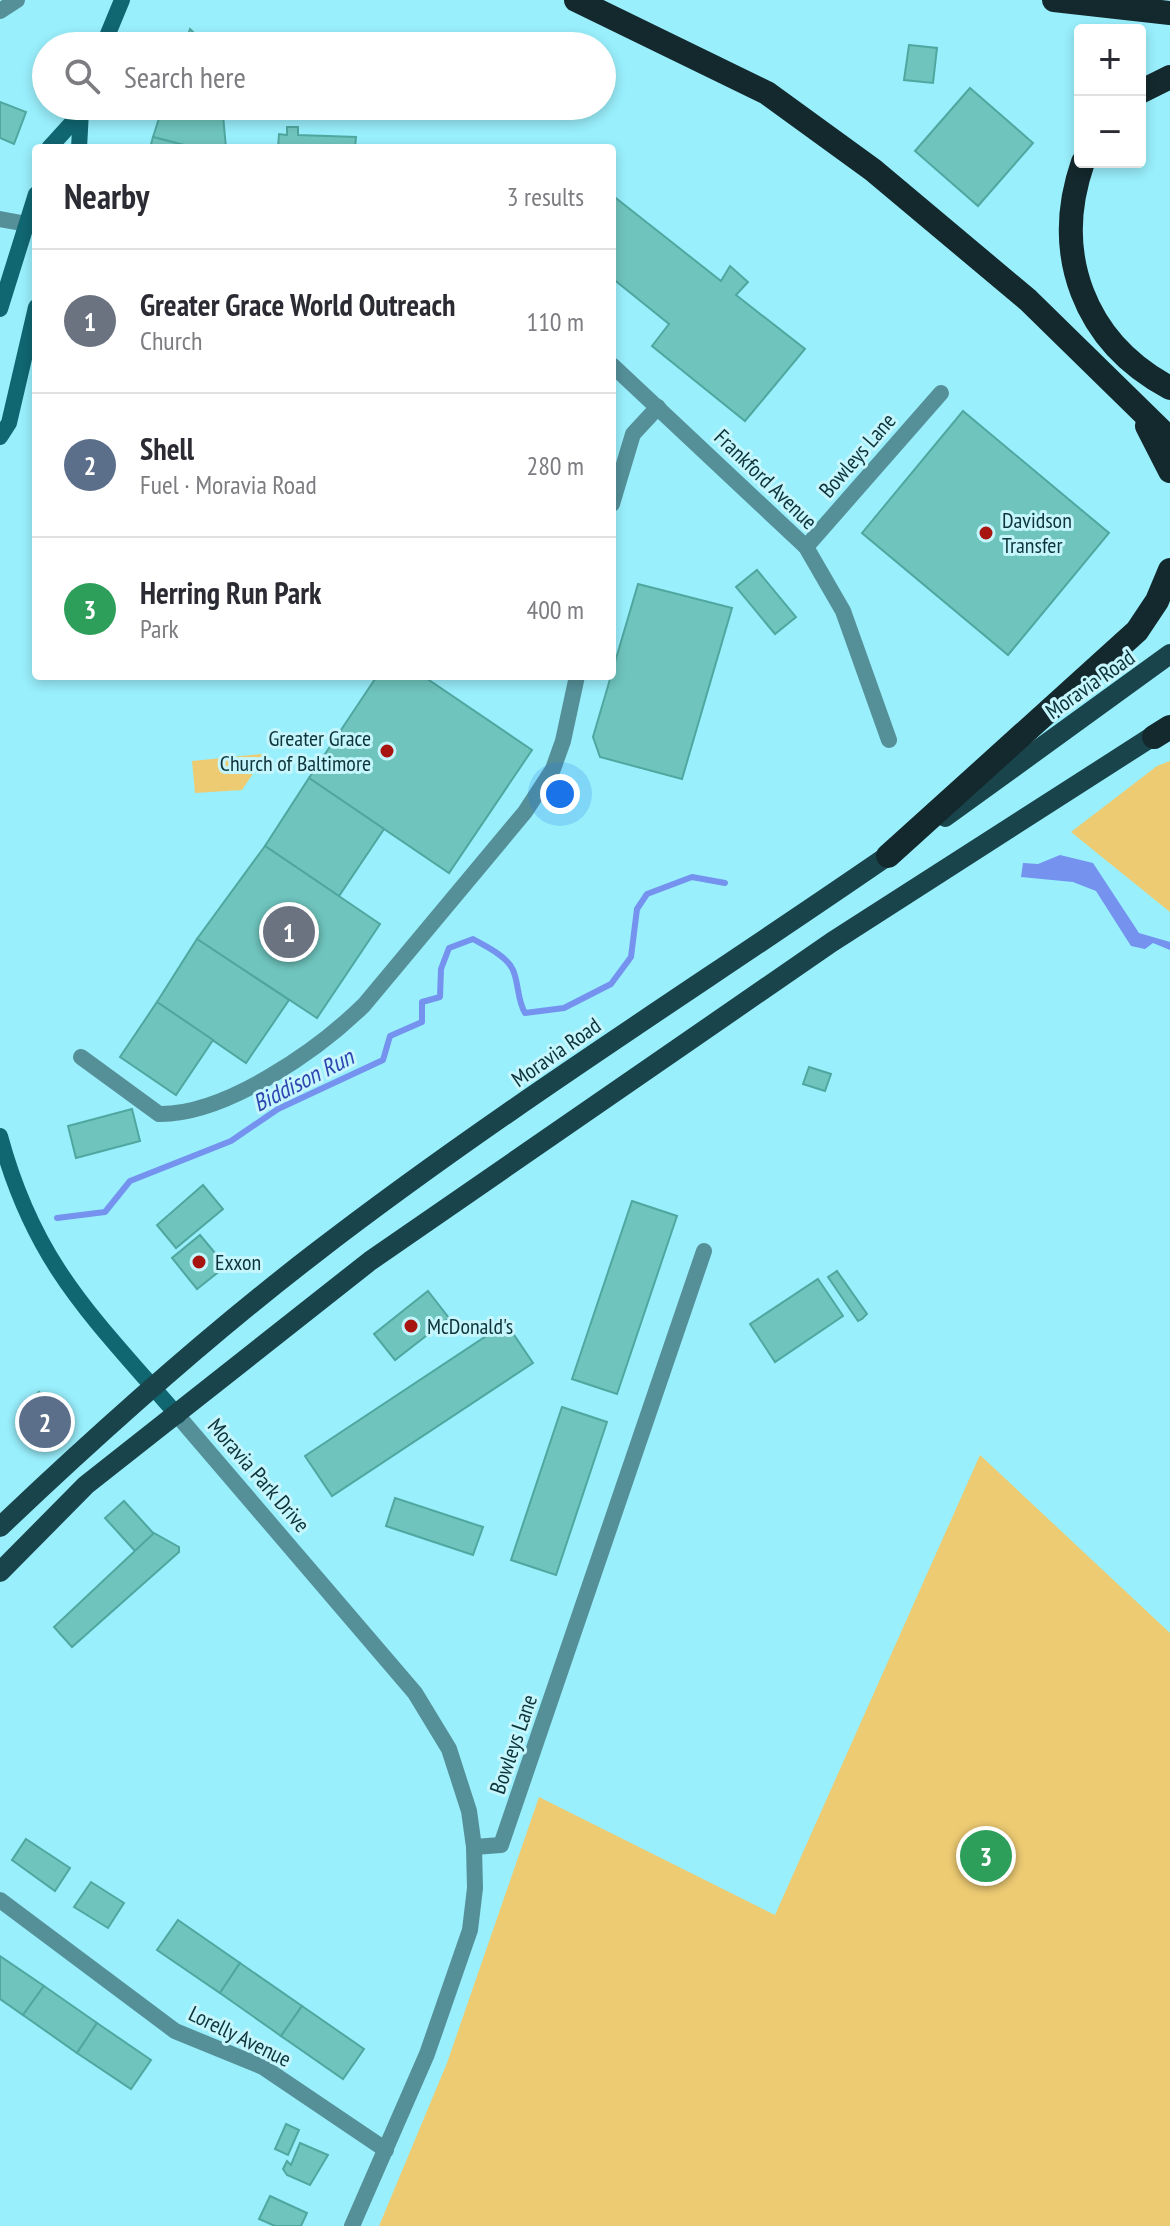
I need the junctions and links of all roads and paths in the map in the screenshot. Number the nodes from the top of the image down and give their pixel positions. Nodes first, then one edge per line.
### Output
1 (17, 0) edge
2 (122, 0) edge
3 (576, 0) edge
4 (1054, 0) edge
5 (0, 11) edge
6 (1170, 13) edge
7 (109, 32) edge
8 (1170, 77) edge
9 (1146, 89) edge
10 (73, 120) edge
11 (80, 120) edge
12 (52, 144) edge
13 (79, 144) edge
14 (1082, 168) edge
15 (0, 219) edge
16 (31, 225) edge
17 (0, 309) edge
18 (32, 324) edge
19 (616, 369) edge
20 (1170, 388) edge
21 (941, 393) dead end
22 (1134, 403) junction
23 (658, 407) junction
24 (0, 437) edge
25 (1170, 439) edge
26 (1170, 471) edge
27 (616, 491) edge
28 (806, 547) junction
29 (1170, 570) edge
30 (1170, 654) edge
31 (576, 680) edge
32 (1165, 729) edge
33 (889, 740) dead end
34 (888, 856) junction
35 (81, 1057) dead end
36 (0, 1136) edge
37 (704, 1251) dead end
38 (154, 1388) junction
39 (178, 1416) junction
40 (0, 1527) edge
41 (0, 1572) edge
42 (474, 1847) junction
43 (0, 1900) edge
44 (386, 2150) junction
45 (352, 2226) edge

1 - 5 street
2 - 7 main road
3 - 22 highway
4 - 6 highway
8 - 9 highway
10 - 12 main road
11 - 13 main road
14 - 20 highway
15 - 16 street
16 - 17 main road
18 - 24 main road
19 - 23 street, Frankford Avenue
21 - 28 street, Bowleys Lane
22 - 25 highway
22 - 26 highway
23 - 27 street
23 - 28 street, Frankford Avenue
28 - 33 street, Frankford Avenue
29 - 34 highway
30 - 34 main road, Moravia Road
31 - 35 street
32 - 39 main road
34 - 38 main road, Moravia Road
36 - 38 main road, Moravia Park Drive
37 - 42 street, Bowleys Lane
38 - 39 main road, Moravia Park Drive
38 - 40 main road, Moravia Road
39 - 41 main road
39 - 42 street, Moravia Park Drive
42 - 44 street
43 - 44 street, Lorelly Avenue
44 - 45 street

